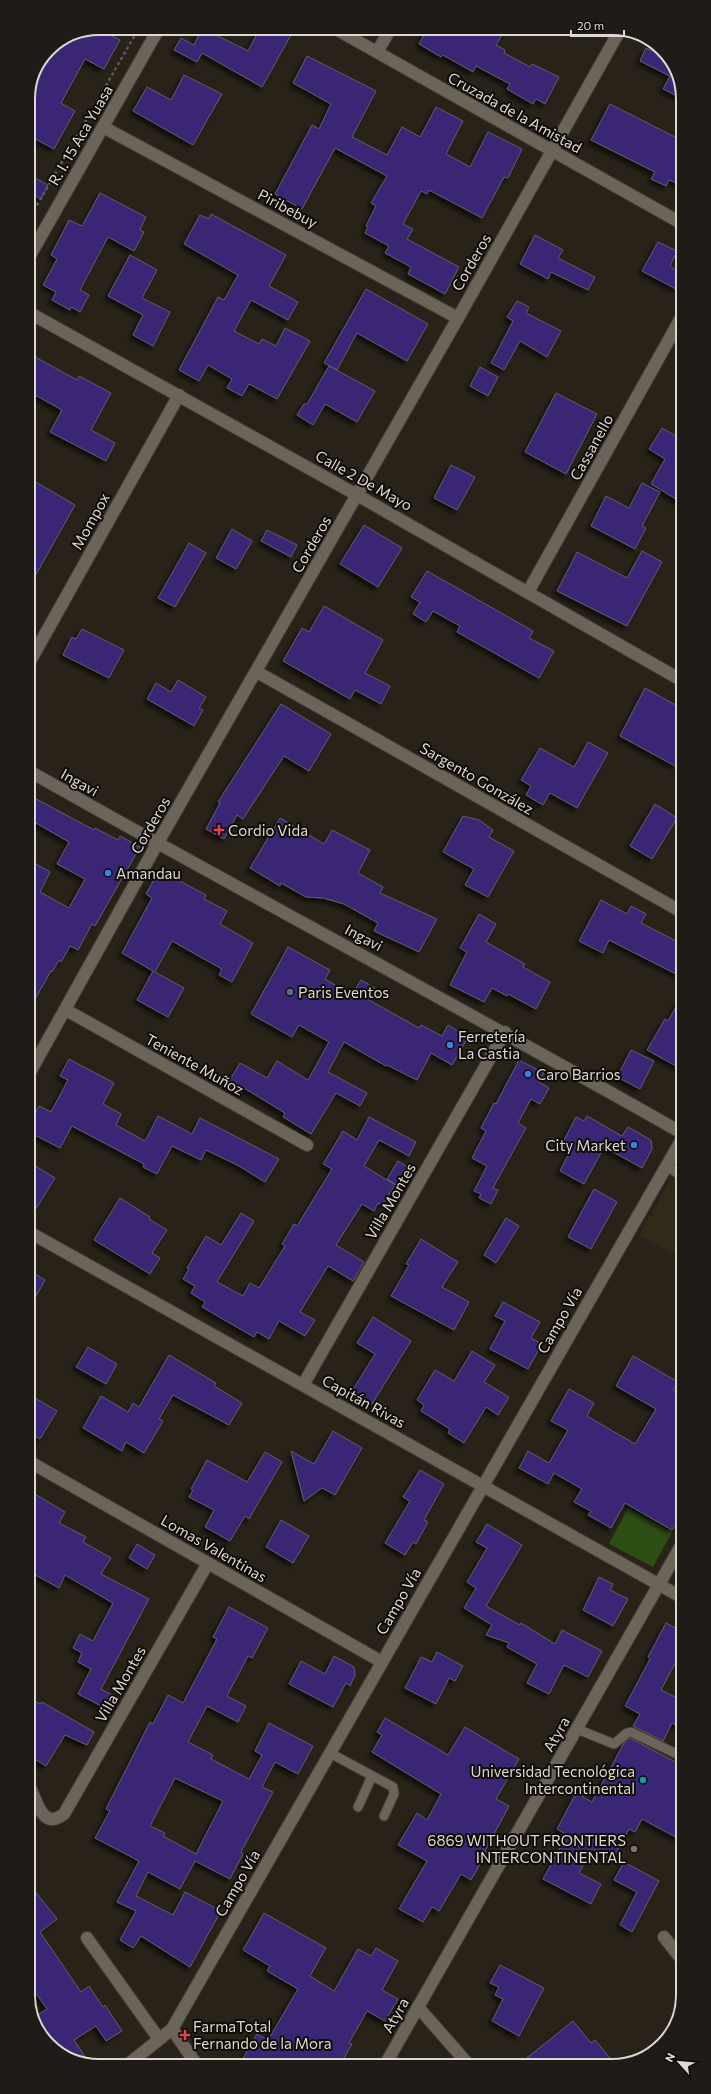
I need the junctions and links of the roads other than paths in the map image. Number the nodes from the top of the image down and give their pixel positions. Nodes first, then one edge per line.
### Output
1 (155, 35) edge
2 (347, 35) edge
3 (387, 35) edge
4 (617, 35) edge
5 (377, 52) junction
6 (103, 126) junction
7 (553, 151) junction
8 (676, 220) edge
9 (35, 247) edge
10 (35, 316) edge
11 (458, 318) junction
12 (676, 327) edge
13 (179, 395) junction
14 (357, 495) junction
15 (528, 592) junction
16 (35, 652) edge
17 (257, 672) junction
18 (676, 677) edge
19 (35, 774) edge
20 (157, 844) junction
21 (676, 909) edge
22 (66, 1010) junction
23 (505, 1032) junction
24 (35, 1064) edge
25 (676, 1131) edge
26 (307, 1145) dead end
27 (676, 1148) edge
28 (666, 1166) junction
29 (676, 1172) edge
30 (35, 1235) edge
31 (303, 1385) junction
32 (35, 1465) edge
33 (483, 1486) junction
34 (676, 1555) edge
35 (208, 1563) junction
36 (660, 1585) junction
37 (676, 1594) edge
38 (382, 1662) junction
39 (577, 1729) junction
40 (330, 1752) junction
41 (676, 1754) edge
42 (372, 1776) junction
43 (35, 1799) edge
44 (358, 1807) dead end
45 (384, 1816) dead end
46 (664, 1937) dead end
47 (86, 1938) dead end
48 (676, 1952) edge
49 (418, 2007) junction
50 (172, 2029) junction
51 (159, 2039) junction
52 (135, 2059) edge
53 (193, 2059) edge
54 (388, 2059) edge
55 (464, 2059) edge

1 - 6 street, R. I. 15 Aca Yuasa
2 - 5 street, Cruzada de la Amistad
3 - 5 street
4 - 7 street, Corderos
5 - 7 street, Cruzada de la Amistad
6 - 9 street, R. I. 15 Aca Yuasa
6 - 11 street, Piribebuy
7 - 8 street, Cruzada de la Amistad
7 - 11 street, Corderos
10 - 13 street, Calle 2 De Mayo
11 - 14 street, Corderos
12 - 15 street, Cassanello
13 - 14 street, Calle 2 De Mayo
13 - 16 street, Mompox
14 - 15 street, Calle 2 De Mayo
14 - 17 street, Corderos
15 - 18 street, Calle 2 De Mayo
17 - 20 street, Corderos
17 - 21 street, Sargento González
19 - 20 street, Ingavi
20 - 22 street, Corderos
20 - 23 street, Ingavi
22 - 24 street, Corderos
22 - 26 street, Teniente Muñoz
23 - 25 street, Ingavi
23 - 31 street, Villa Montes
27 - 28 street, Campo Vía
28 - 29 lane
28 - 33 street, Campo Vía
30 - 31 street, Capitán Rivas
31 - 33 street, Capitán Rivas
32 - 35 street, Lomas Valentinas
33 - 36 street, Capitán Rivas
33 - 38 street, Campo Vía
34 - 36 street, Atyra
35 - 38 street, Lomas Valentinas
35 - 43 street, Villa Montes
36 - 37 street, Capitán Rivas
36 - 39 street, Atyra
38 - 40 street, Campo Vía
39 - 41 lane
39 - 49 street, Atyra
40 - 42 lane
40 - 50 street, Campo Vía
42 - 44 lane
42 - 45 lane
46 - 48 street
47 - 51 street
49 - 54 street, Atyra
49 - 55 street
50 - 51 street, Campo Vía
50 - 53 street
51 - 52 street, Campo Vía

